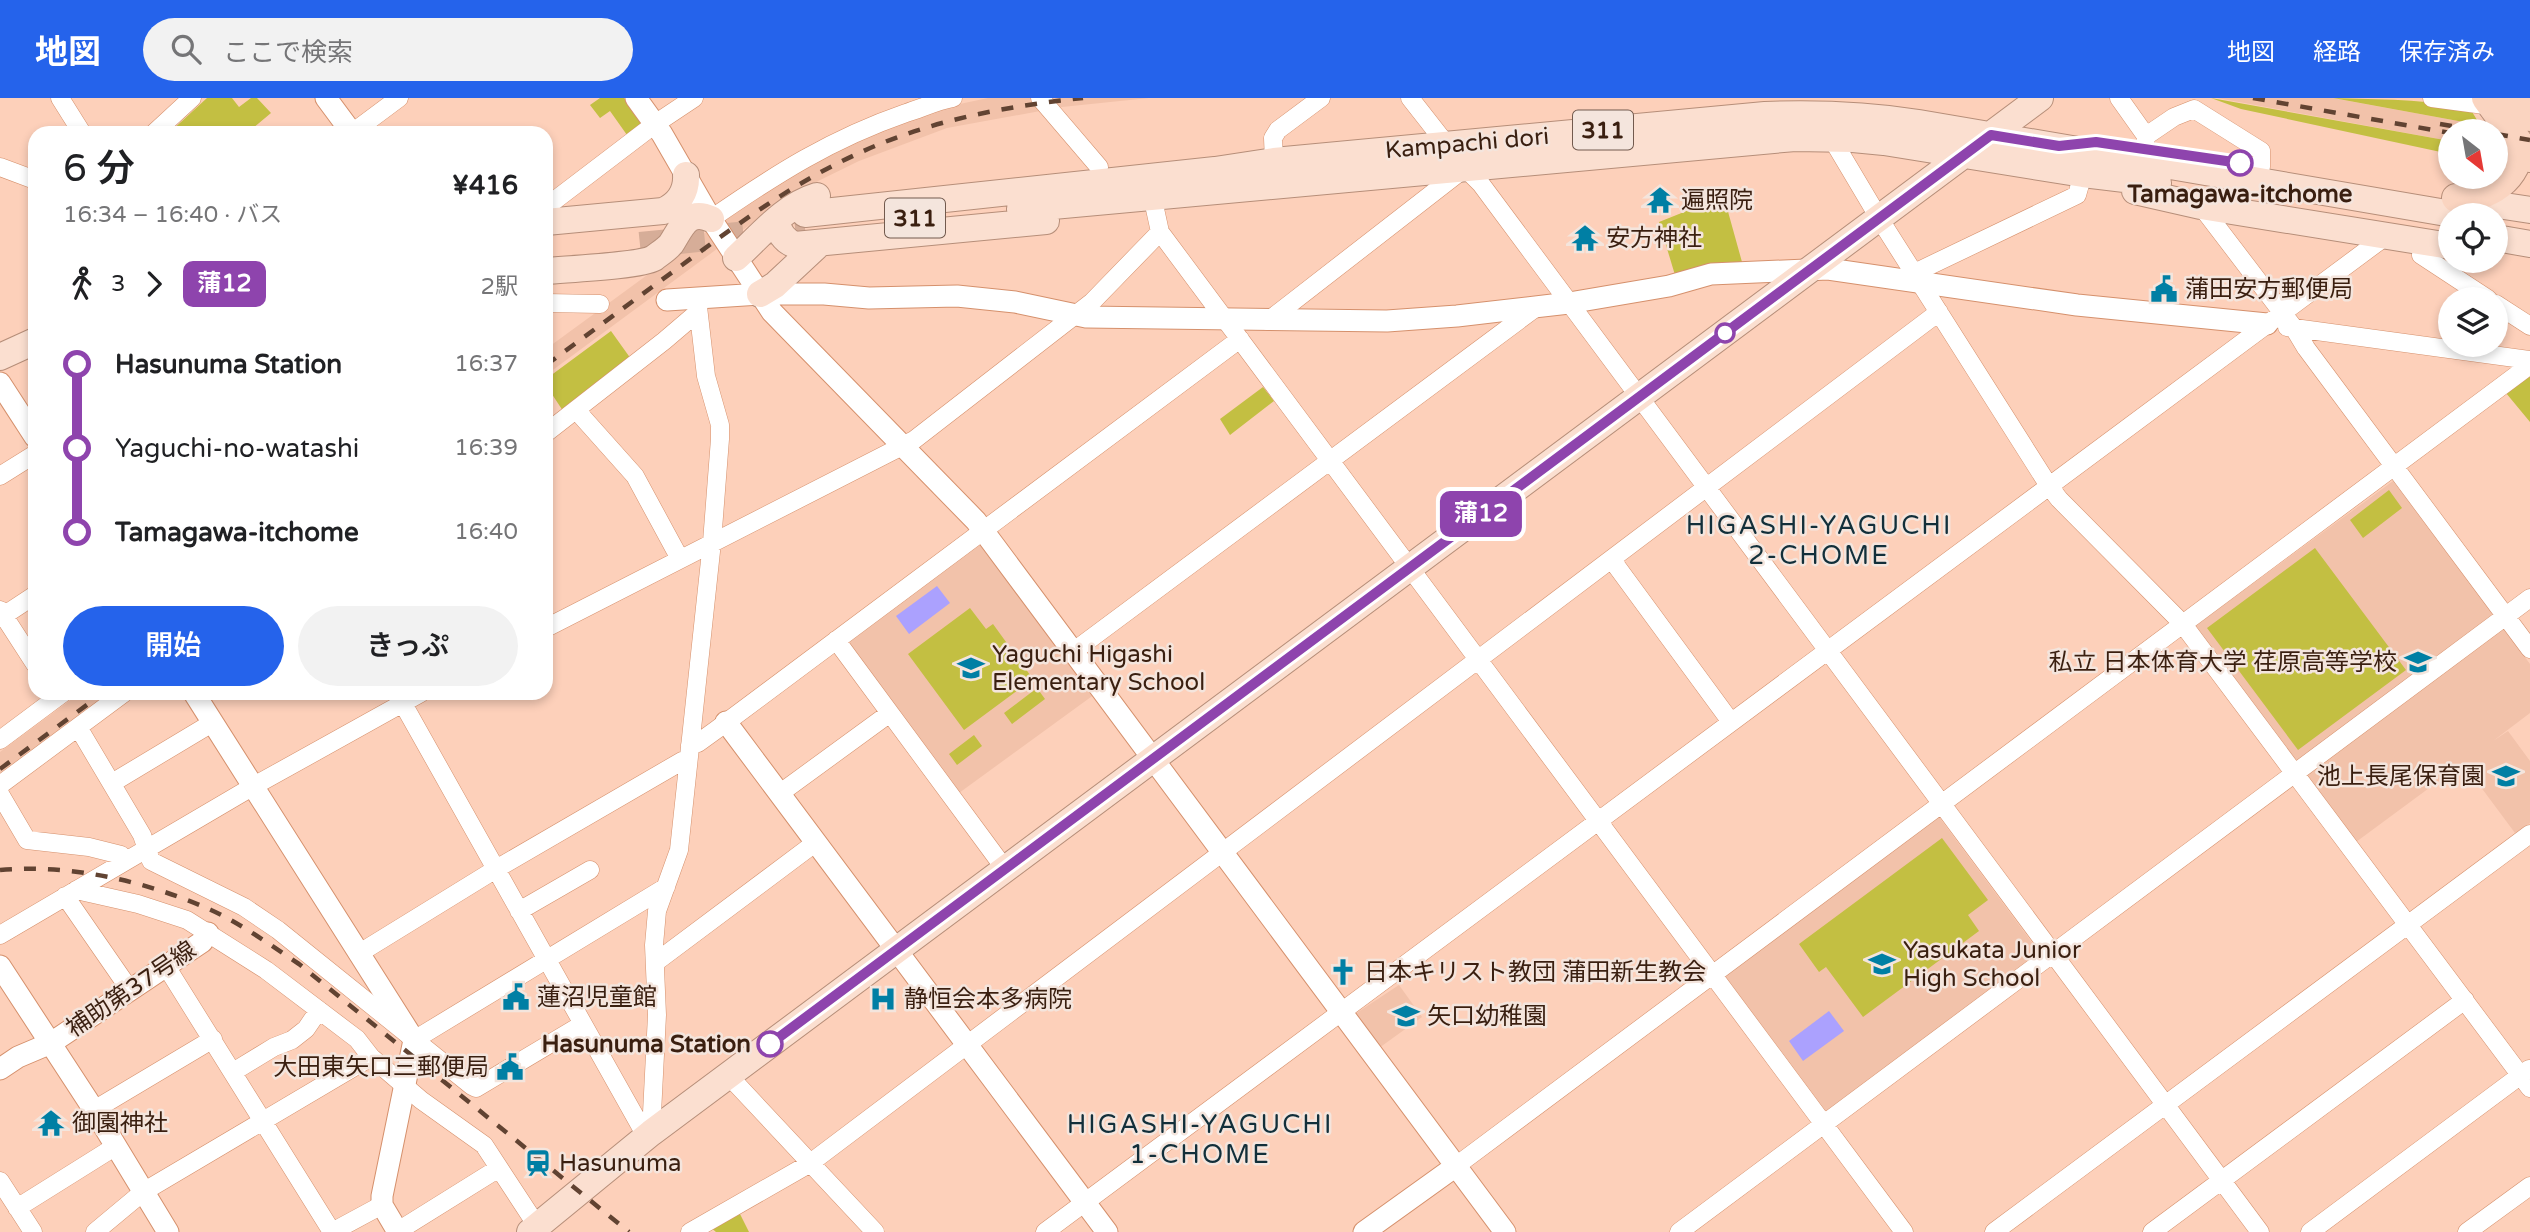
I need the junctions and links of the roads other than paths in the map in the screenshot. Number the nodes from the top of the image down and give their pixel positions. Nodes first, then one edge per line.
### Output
1 (60, 98) edge
2 (192, 98) edge
3 (326, 98) edge
4 (399, 98) edge
5 (636, 98) edge
6 (694, 98) edge
7 (953, 98) edge
8 (1040, 98) edge
9 (1321, 98) edge
10 (1410, 98) edge
11 (2040, 98) edge
12 (2119, 98) edge
13 (2432, 98) edge
14 (2498, 101) edge
15 (1812, 106) edge
16 (2530, 117) edge
17 (655, 124) junction
18 (78, 126) edge
19 (162, 126) edge
20 (347, 126) edge
21 (361, 126) edge
22 (1991, 135) junction
23 (1832, 139) junction
24 (2145, 142) junction
25 (1447, 146) junction
26 (2059, 146) junction
27 (2525, 151) edge
28 (1963, 155) junction
29 (1274, 162) junction
30 (0, 167) edge
31 (1099, 167) junction
32 (2262, 167) junction
33 (1465, 168) junction
34 (2083, 174) junction
35 (685, 175) junction
36 (28, 177) edge
37 (1216, 180) junction
38 (2196, 189) junction
39 (553, 202) edge
40 (2438, 203) edge
41 (2465, 203) edge
42 (2438, 206) edge
43 (2508, 209) edge
44 (2530, 210) edge
45 (1879, 218) junction
46 (711, 219) junction
47 (776, 221) junction
48 (1157, 221) junction
49 (553, 222) edge
50 (2508, 223) edge
51 (2530, 227) edge
52 (644, 229) junction
53 (810, 229) junction
54 (2438, 229) edge
55 (2386, 236) junction
56 (553, 237) edge
57 (674, 238) junction
58 (2508, 240) edge
59 (2423, 242) junction
60 (2438, 244) edge
61 (2530, 244) edge
62 (553, 253) edge
63 (2508, 255) edge
64 (736, 258) junction
65 (2530, 258) edge
66 (553, 270) edge
67 (1807, 272) junction
68 (1911, 278) junction
69 (2470, 287) edge
70 (760, 294) junction
71 (667, 300) dead end
72 (553, 303) edge
73 (1569, 303) junction
74 (600, 304) dead end
75 (697, 305) junction
76 (1538, 306) junction
77 (1939, 312) junction
78 (2508, 312) edge
79 (1076, 314) junction
80 (2274, 319) junction
81 (1226, 321) junction
82 (1268, 321) junction
83 (28, 325) edge
84 (2530, 326) edge
85 (2294, 328) junction
86 (0, 337) edge
87 (1240, 339) junction
88 (28, 344) edge
89 (0, 357) edge
90 (2530, 363) edge
91 (0, 383) edge
92 (1639, 397) junction
93 (577, 411) junction
94 (28, 426) edge
95 (553, 428) edge
96 (903, 446) junction
97 (28, 458) edge
98 (1331, 460) junction
99 (2393, 465) junction
100 (0, 476) edge
101 (2049, 486) junction
102 (1706, 488) junction
103 (983, 531) junction
104 (712, 542) junction
105 (680, 559) junction
106 (1612, 560) junction
107 (1411, 568) junction
108 (2530, 598) edge
109 (28, 599) edge
110 (1, 615) edge
111 (2505, 616) junction
112 (2182, 623) junction
113 (553, 624) edge
114 (836, 640) junction
115 (2530, 649) edge
116 (1828, 650) junction
117 (1074, 651) junction
118 (28, 654) edge
119 (1479, 660) junction
120 (52, 700) edge
121 (115, 700) edge
122 (198, 700) edge
123 (397, 700) edge
124 (401, 700) edge
125 (890, 713) junction
126 (726, 722) junction
127 (1731, 722) junction
128 (212, 723) junction
129 (78, 727) junction
130 (0, 740) edge
131 (689, 753) junction
132 (1153, 759) junction
133 (2295, 774) junction
134 (112, 783) junction
135 (0, 785) edge
136 (252, 787) junction
137 (0, 794) edge
138 (779, 794) junction
139 (1941, 803) junction
140 (1599, 821) junction
141 (2530, 834) edge
142 (815, 843) junction
143 (146, 849) junction
144 (1222, 852) junction
145 (125, 861) junction
146 (496, 869) junction
147 (1005, 869) junction
148 (590, 870) dead end
149 (666, 887) junction
150 (71, 893) junction
151 (519, 911) junction
152 (2406, 924) junction
153 (208, 933) junction
154 (0, 935) edge
155 (896, 950) junction
156 (2053, 953) junction
157 (358, 954) junction
158 (546, 958) junction
159 (656, 962) junction
160 (0, 966) edge
161 (166, 966) junction
162 (1713, 974) junction
163 (130, 990) junction
164 (2465, 1000) junction
165 (319, 1010) junction
166 (1341, 1012) junction
167 (583, 1024) junction
168 (213, 1039) junction
169 (414, 1040) junction
170 (51, 1043) junction
171 (967, 1045) junction
172 (371, 1057) junction
173 (0, 1069) edge
174 (233, 1072) junction
175 (728, 1075) junction
176 (2527, 1077) edge
177 (405, 1084) junction
178 (0, 1085) edge
179 (2165, 1104) junction
180 (94, 1110) junction
181 (264, 1121) junction
182 (1824, 1125) junction
183 (648, 1135) junction
184 (116, 1146) junction
185 (810, 1164) junction
186 (1456, 1166) junction
187 (499, 1168) junction
188 (2222, 1180) junction
189 (0, 1181) edge
190 (2530, 1186) edge
191 (143, 1192) junction
192 (1084, 1202) junction
193 (9, 1203) edge
194 (382, 1205) junction
195 (536, 1230) edge
196 (1682, 1231) edge
197 (33, 1232) edge
198 (95, 1232) edge
199 (168, 1232) edge
200 (332, 1232) edge
201 (398, 1232) edge
202 (690, 1232) edge
203 (874, 1232) edge
204 (1045, 1232) edge
205 (1107, 1232) edge
206 (1364, 1232) edge
207 (1505, 1232) edge
208 (1904, 1232) edge
209 (1994, 1232) edge
210 (2152, 1232) edge
211 (2260, 1232) edge
212 (2310, 1232) edge
213 (2468, 1232) edge

1 - 18 street
2 - 19 street
3 - 20 street
4 - 21 street
5 - 17 street
6 - 17 street
7 - 46 street
8 - 31 street
9 - 29 street
10 - 25 street
11 - 22 main road
12 - 24 street
13 - 14 street
14 - 16 highway
14 - 27 highway
15 - 22 main road, Kampachi dori / 311
15 - 25 main road, Kampachi dori / 311
17 - 35 street
17 - 39 street
22 - 26 main road, Kampachi dori / 311
22 - 28 main road
23 - 28 main road, Kampachi dori / 311
23 - 33 main road, Kampachi dori / 311
23 - 45 street
24 - 26 main road
24 - 32 main road
24 - 32 street
25 - 29 main road, Kampachi dori / 311
25 - 33 street
26 - 38 main road, Kampachi dori / 311
27 - 41 highway
28 - 34 main road, Kampachi dori / 311
28 - 45 main road
29 - 37 main road, Kampachi dori / 311
30 - 36 street
31 - 37 main road
31 - 47 main road
32 - 40 main road
33 - 37 main road, Kampachi dori / 311
33 - 73 street
33 - 82 street
34 - 38 main road, Kampachi dori / 311
34 - 68 street
35 - 46 street
35 - 52 main road
37 - 48 main road
37 - 53 main road, Kampachi dori / 311
38 - 42 main road, Kampachi dori / 311
38 - 54 main road, Kampachi dori / 311
38 - 55 main road
38 - 80 street
43 - 44 main road
45 - 67 main road
45 - 68 street
46 - 57 main road
46 - 64 street
47 - 53 main road
47 - 64 main road
48 - 53 main road
48 - 79 street
48 - 81 street
49 - 52 main road
50 - 51 main road
52 - 56 main road
52 - 57 main road
52 - 62 main road
53 - 70 main road
55 - 59 main road
55 - 80 street
57 - 66 main road
58 - 61 main road
59 - 60 main road
59 - 69 street
63 - 65 main road
64 - 70 street
67 - 68 street
67 - 73 street
67 - 92 main road
68 - 77 street
68 - 80 street
70 - 75 street
70 - 79 street
70 - 96 street
71 - 75 street
72 - 74 street
73 - 76 street
73 - 92 street
75 - 93 street
75 - 104 street
76 - 82 street
76 - 98 street
77 - 101 street
77 - 102 street
78 - 84 street
79 - 81 street
79 - 96 street
80 - 85 street
80 - 101 street
81 - 82 street
81 - 87 street
83 - 86 main road
85 - 90 street
85 - 99 street
87 - 98 street
87 - 103 street
88 - 89 main road
90 - 99 street
91 - 94 street
92 - 102 street
92 - 107 main road
93 - 95 street
93 - 105 street
96 - 103 street
96 - 104 street
97 - 100 street
98 - 107 street
98 - 117 street
99 - 111 street
99 - 112 street
101 - 112 street
101 - 116 street
102 - 106 street
102 - 116 street
103 - 114 street
103 - 117 street
104 - 105 street
104 - 131 street
105 - 113 street
106 - 119 street
106 - 127 street
107 - 119 street
107 - 132 main road
108 - 111 street
109 - 110 street
110 - 118 street
111 - 115 street
111 - 133 street
112 - 133 street
112 - 139 street
114 - 125 street
114 - 126 street
116 - 127 street
116 - 139 street
117 - 132 street
119 - 140 street
119 - 144 street
120 - 130 street
121 - 129 street
122 - 128 street
123 - 136 street
124 - 146 street
125 - 138 street
125 - 147 street
126 - 131 street
126 - 138 street
127 - 140 street
128 - 134 street
128 - 136 street
129 - 134 street
129 - 135 street
131 - 146 street
131 - 149 street
132 - 144 street
132 - 147 main road
133 - 152 street
133 - 156 street
134 - 143 street
136 - 143 street
136 - 157 street
137 - 145 street
138 - 142 street
139 - 156 street
139 - 162 street
140 - 162 street
140 - 166 street
141 - 152 street
142 - 155 street
142 - 159 street
143 - 145 street
143 - 169 street
144 - 166 street
144 - 171 street
145 - 150 street
146 - 151 street
146 - 157 street
147 - 155 main road
148 - 151 street
149 - 158 street
149 - 159 street
150 - 153 street
150 - 154 street
150 - 163 street
151 - 158 street
152 - 164 street
152 - 179 street
153 - 161 street, 補助第37号線
153 - 165 street
155 - 171 street
155 - 175 main road
156 - 179 street
156 - 182 street
157 - 169 street
158 - 167 street
158 - 169 street
159 - 183 street
160 - 170 street
161 - 163 street, 補助第37号線
161 - 168 street
162 - 182 street
162 - 186 street
163 - 170 street, 補助第37号線
164 - 176 street
164 - 188 street
165 - 172 street
165 - 174 street
166 - 186 street
166 - 192 street
167 - 169 street
167 - 183 street
168 - 174 street
168 - 180 street
169 - 177 street
170 - 173 street, 補助第37号線
170 - 178 street, 補助第37号線
170 - 180 street
171 - 185 street
171 - 192 street
172 - 177 street
172 - 181 street
174 - 181 street
175 - 183 main road
175 - 185 street
176 - 212 street
177 - 187 street
177 - 194 street
179 - 188 street
179 - 209 street
180 - 184 street
181 - 191 street
181 - 200 street
182 - 196 street
182 - 208 street
183 - 195 main road
184 - 191 street
184 - 193 street
185 - 202 street
185 - 203 street
186 - 206 street
186 - 207 street
187 - 195 street
187 - 201 street
188 - 210 street
188 - 211 street
189 - 193 street
190 - 213 street
191 - 198 street
191 - 199 street
192 - 204 street
192 - 205 street
193 - 197 street
194 - 200 street
194 - 201 street

